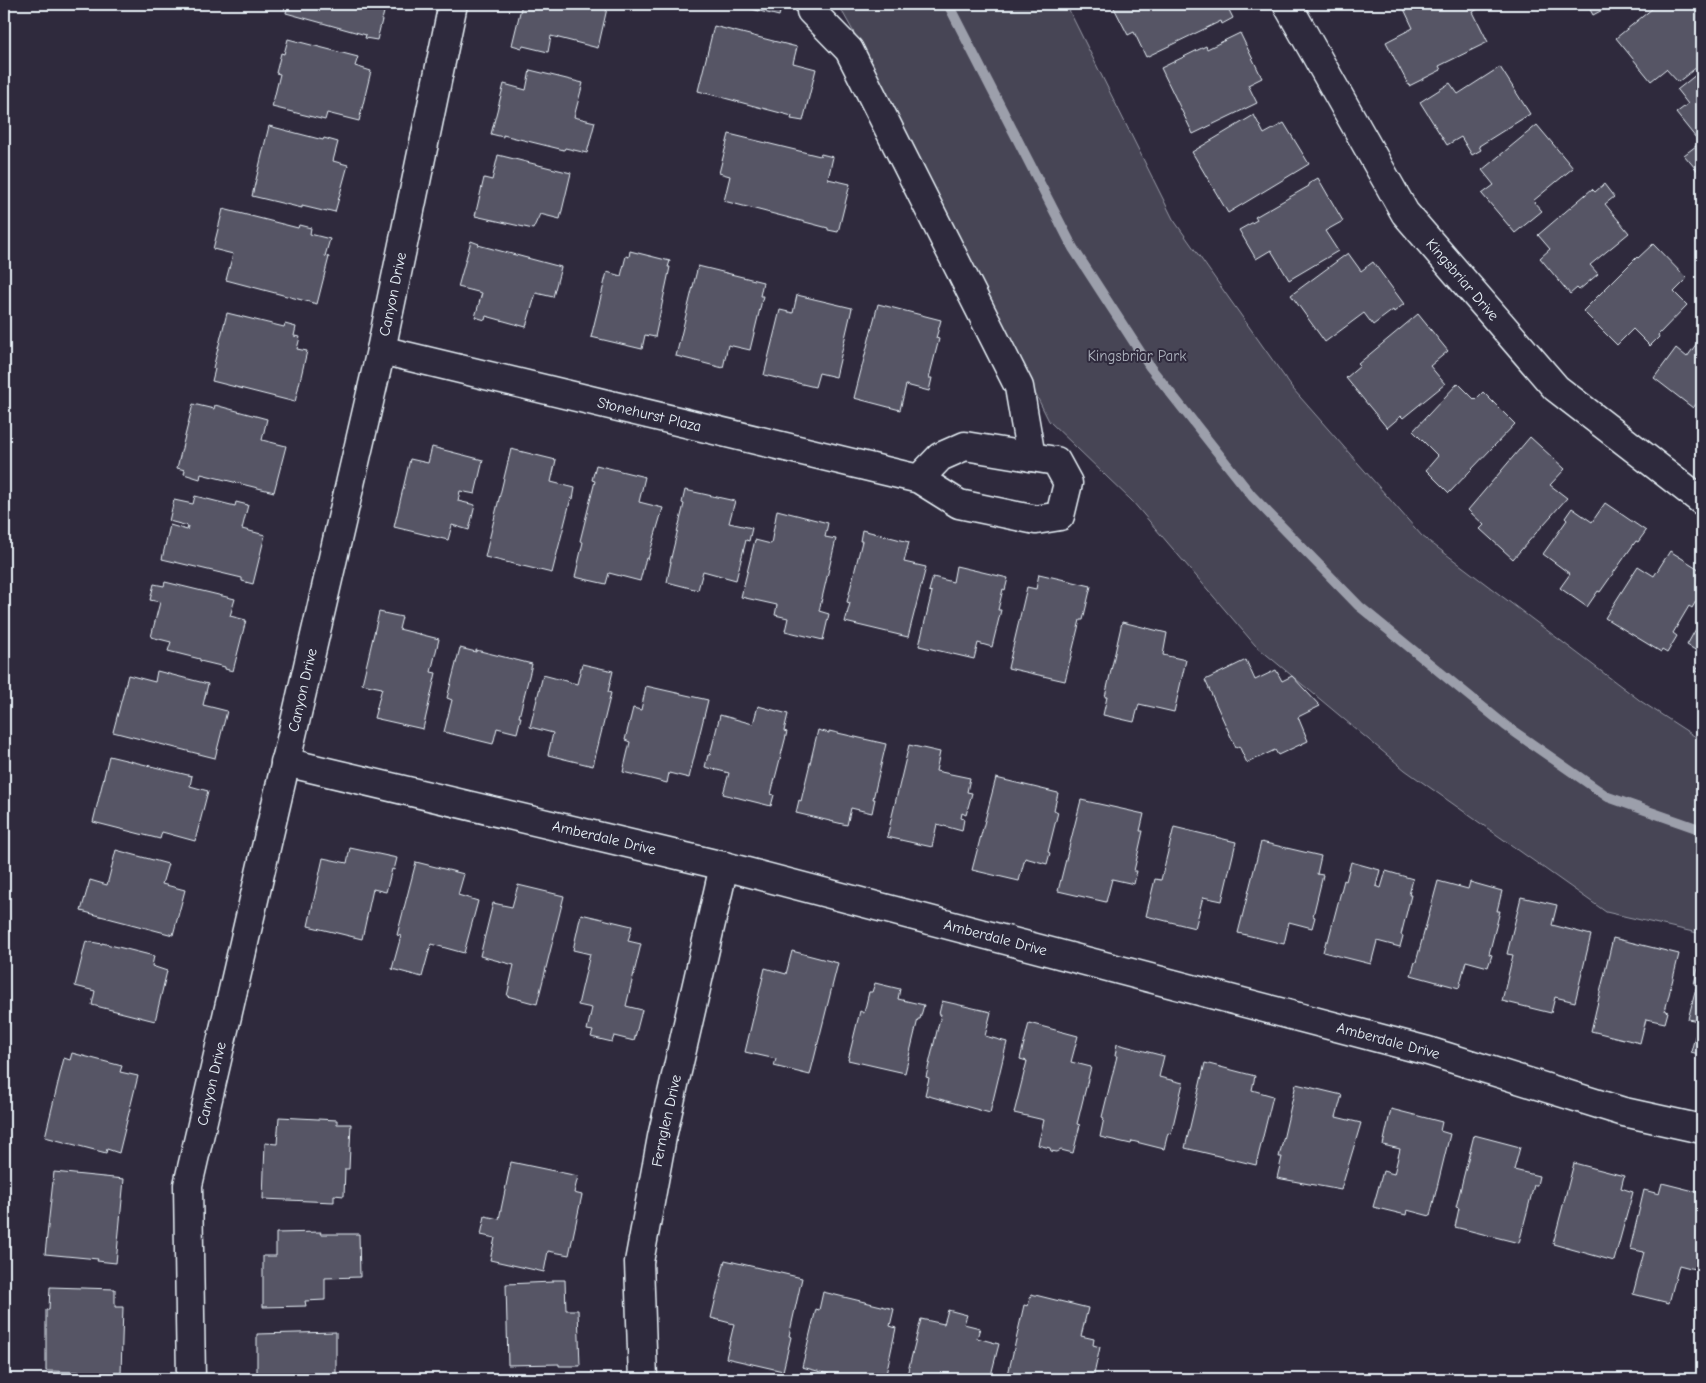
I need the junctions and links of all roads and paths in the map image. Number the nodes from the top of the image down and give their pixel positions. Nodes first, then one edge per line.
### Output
1 (453, 4) edge
2 (1287, 4) edge
3 (811, 11) dead end
4 (381, 350) junction
5 (1031, 457) junction
6 (919, 480) junction
7 (1702, 500) edge
8 (285, 762) junction
9 (724, 866) junction
10 (1702, 1129) edge
11 (191, 1379) edge
12 (643, 1379) edge

1 - 4 street, Canyon Drive
2 - 7 street, Kingsbriar Drive
3 - 5 street
4 - 6 street, Stonehurst Plaza
4 - 8 street, Canyon Drive
5 - 6 street, Stonehurst Plaza
5 - 6 street, Stonehurst Plaza
8 - 9 street, Amberdale Drive
8 - 11 street, Canyon Drive
9 - 10 street, Amberdale Drive
9 - 12 street, Fernglen Drive

